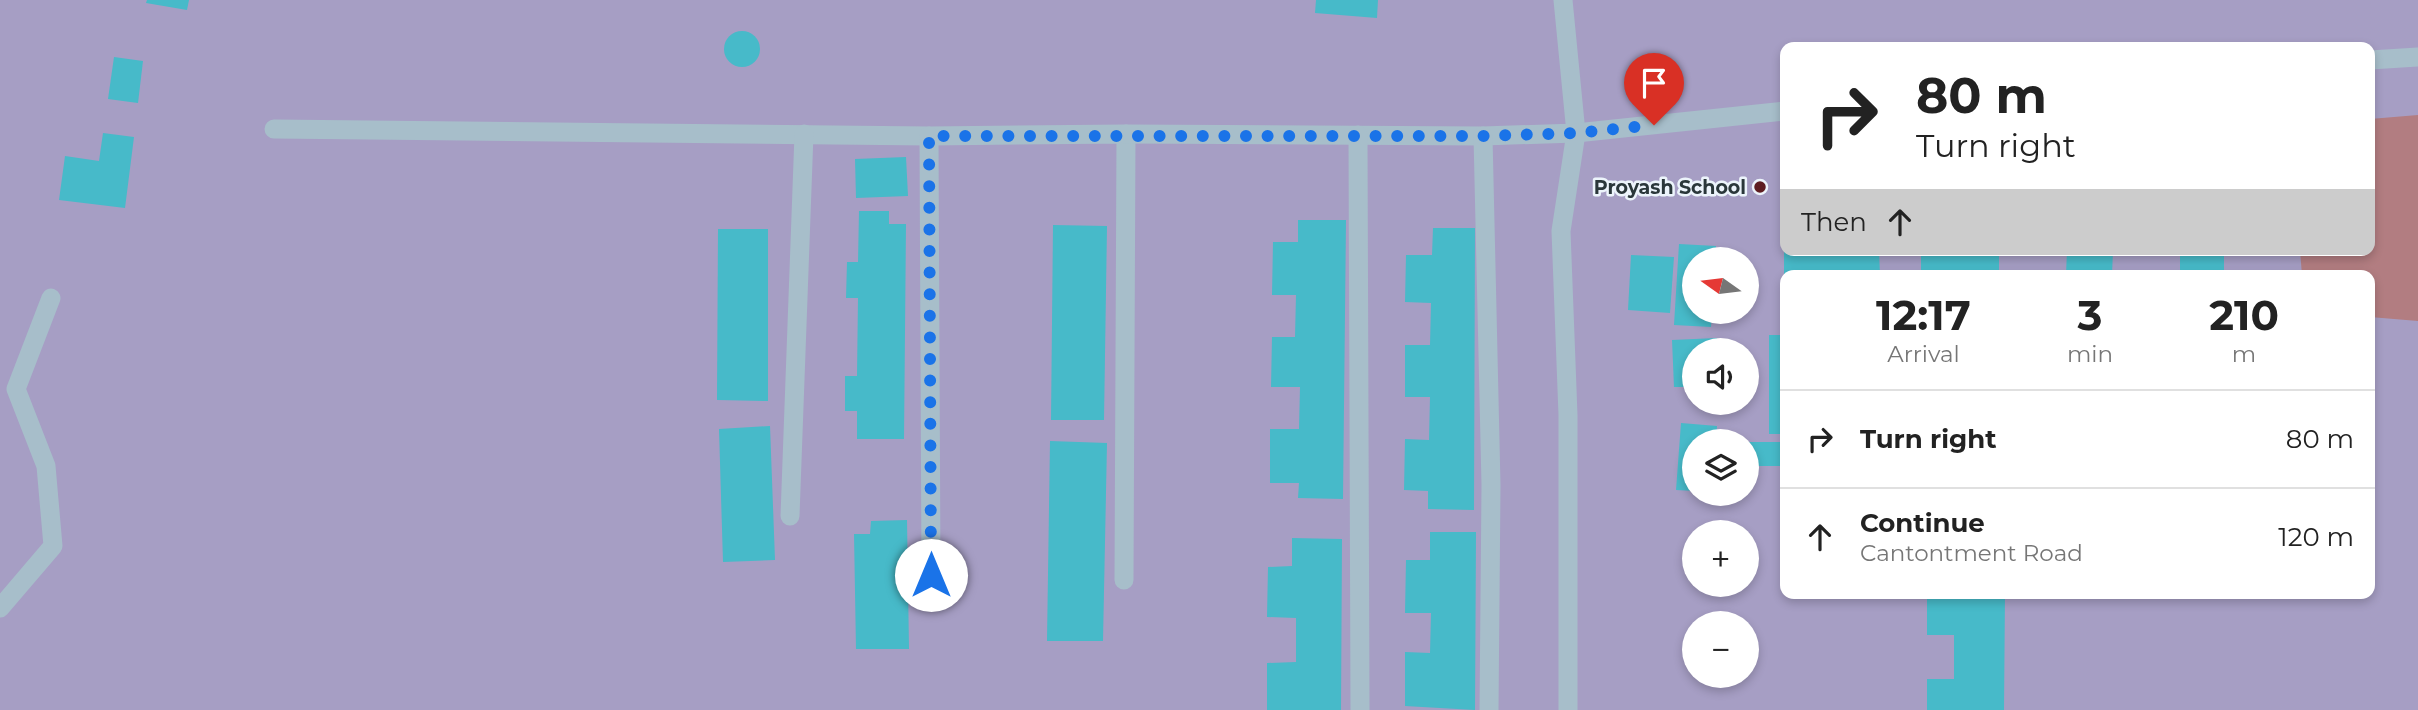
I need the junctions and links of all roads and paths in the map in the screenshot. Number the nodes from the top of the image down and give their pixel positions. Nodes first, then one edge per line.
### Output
1 (1563, 0) edge
2 (2418, 57) edge
3 (2375, 61) edge
4 (1780, 112) edge
5 (274, 129) dead end
6 (1576, 133) junction
7 (804, 134) junction
8 (1126, 134) junction
9 (1357, 135) junction
10 (929, 136) junction
11 (1483, 136) junction
12 (51, 298) dead end
13 (790, 516) dead end
14 (931, 575) dead end
15 (1124, 580) dead end
16 (0, 608) edge
17 (1360, 710) edge
18 (1489, 710) edge
19 (1568, 710) edge

1 - 6 street
2 - 3 street
4 - 6 street
5 - 7 street
6 - 11 street
6 - 19 street
7 - 10 street
7 - 13 street
8 - 9 street
8 - 10 street
8 - 15 street
9 - 11 street
9 - 17 street
10 - 14 street
11 - 18 street
12 - 16 street

